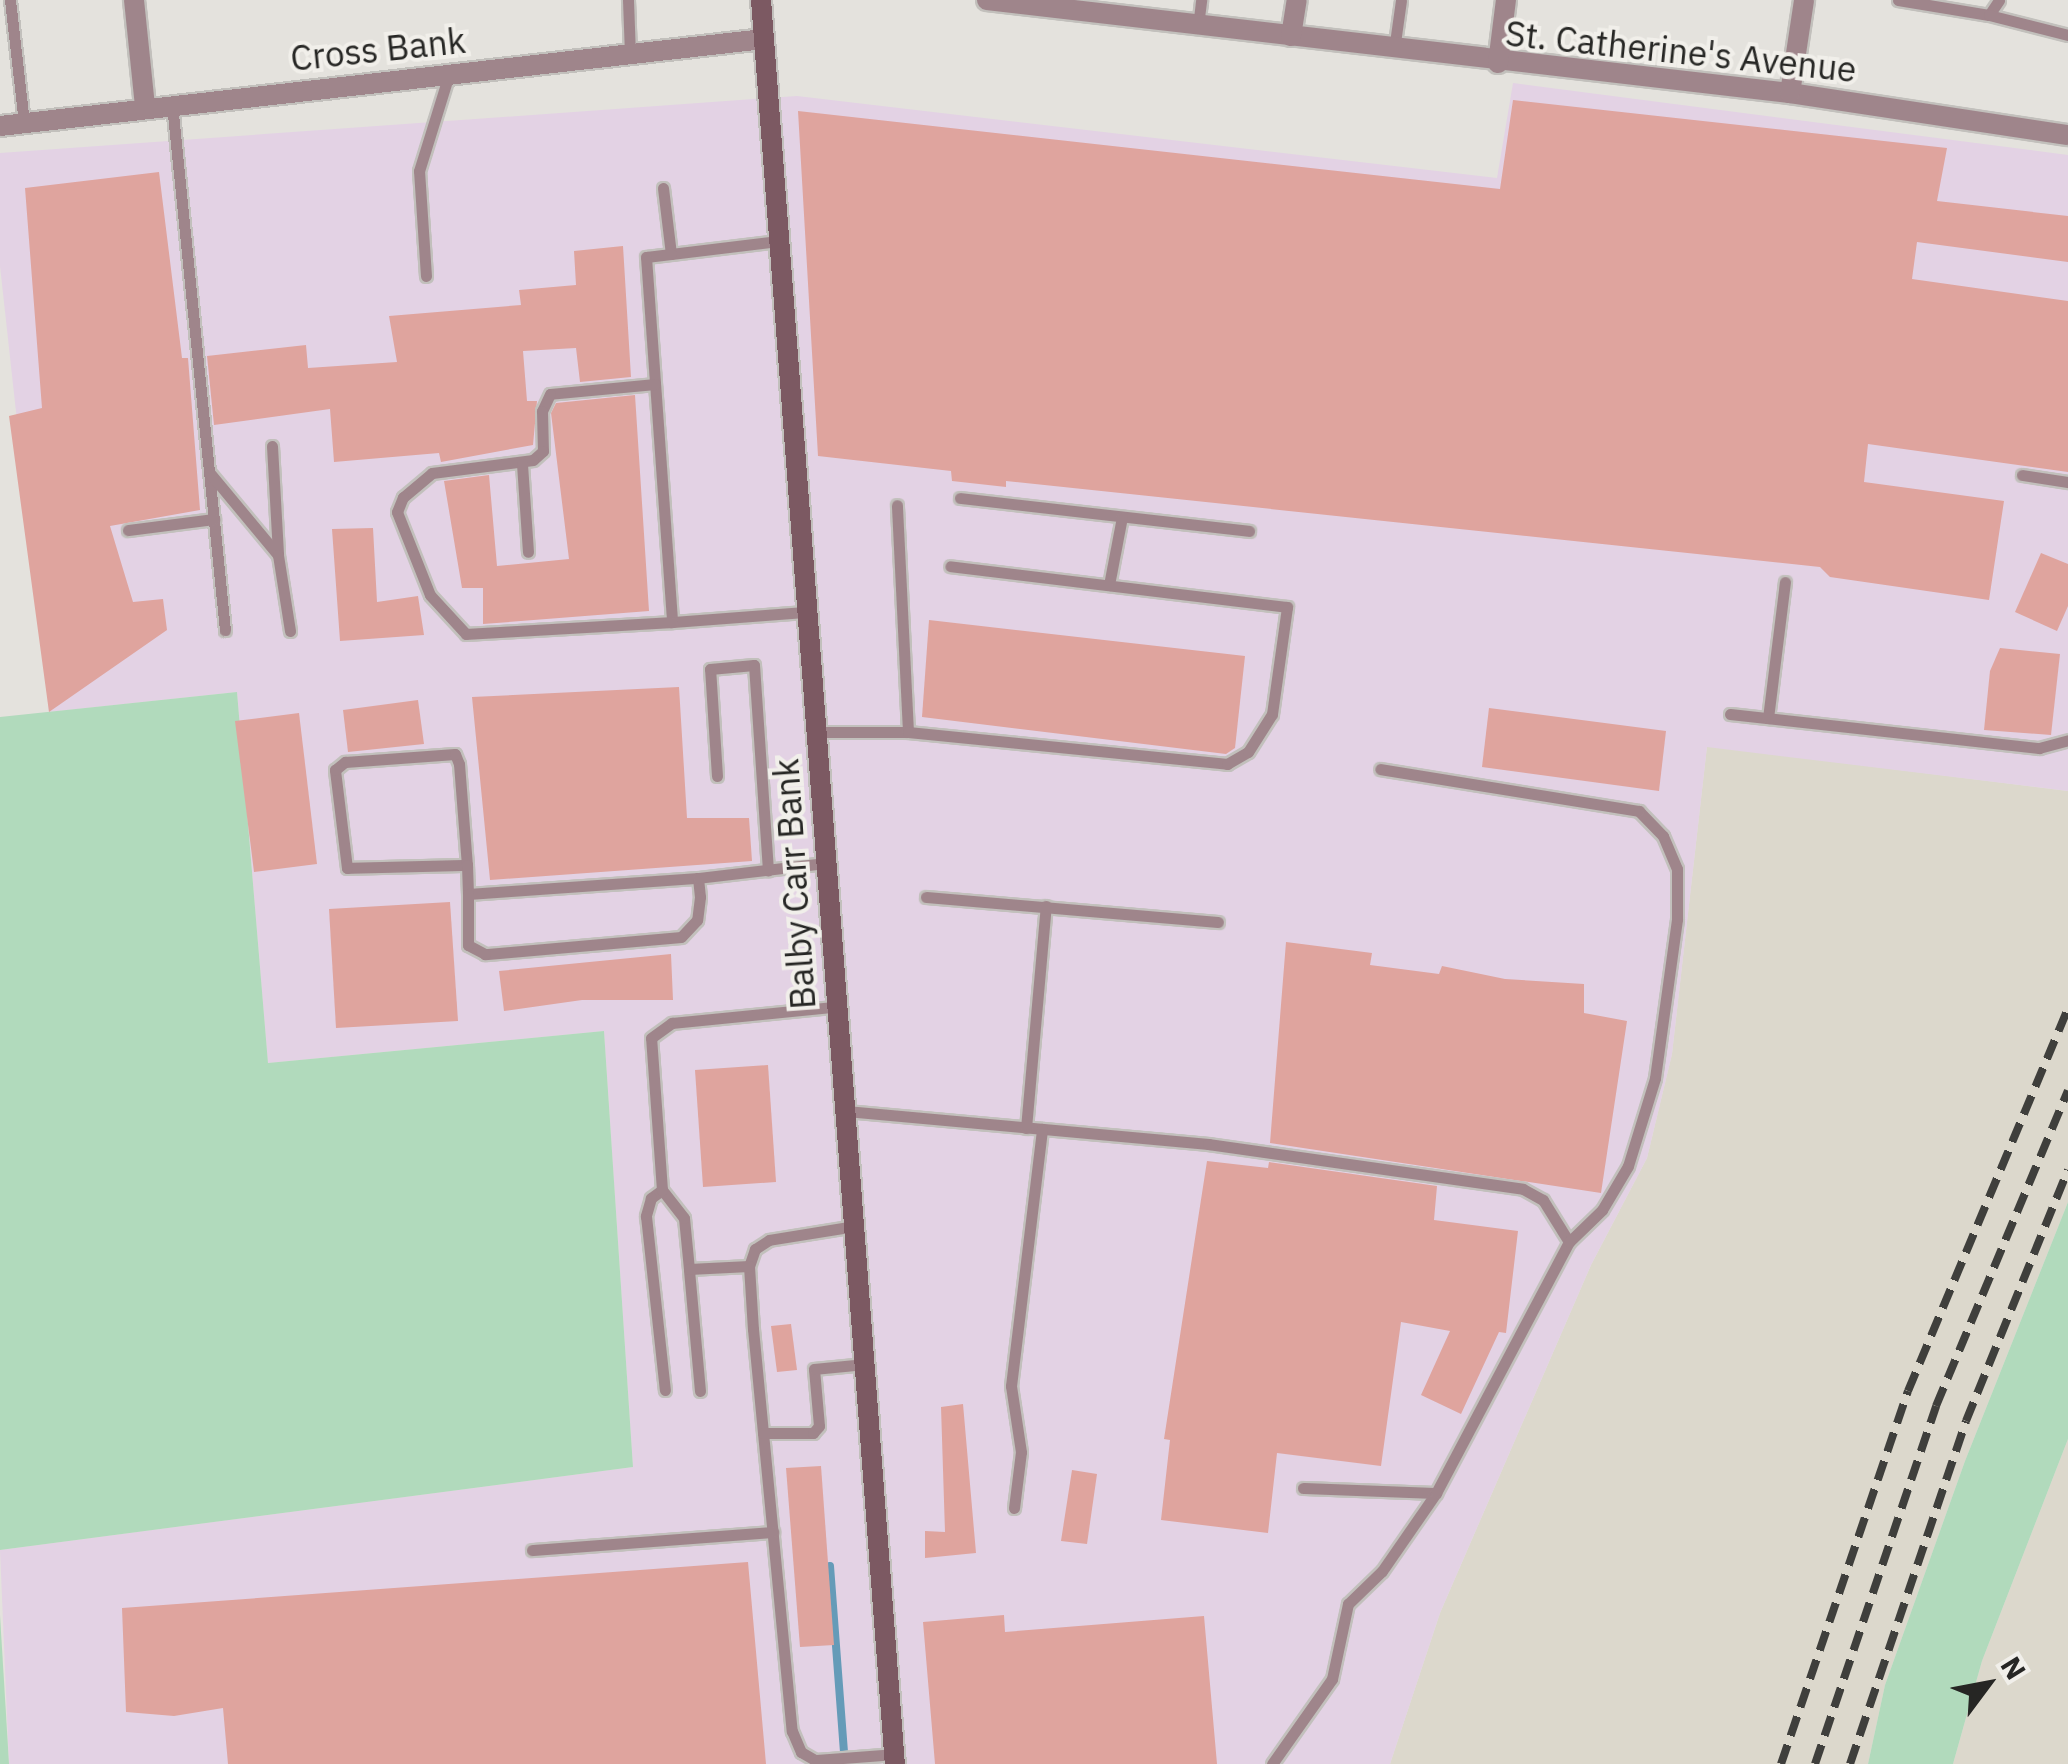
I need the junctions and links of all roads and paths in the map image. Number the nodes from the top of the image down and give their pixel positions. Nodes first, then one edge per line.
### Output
1 (10, 0) edge
2 (134, 0) edge
3 (628, 0) edge
4 (762, 0) edge
5 (991, 0) edge
6 (1201, 0) edge
7 (1298, 0) edge
8 (1401, 0) edge
9 (1506, 0) edge
10 (1804, 0) edge
11 (1898, 0) edge
12 (1999, 0) edge
13 (1095, 7) edge
14 (1989, 15) junction
15 (1198, 28) junction
16 (2068, 35) edge
17 (1291, 36) junction
18 (763, 40) junction
19 (1394, 51) junction
20 (630, 54) junction
21 (1498, 63) junction
22 (449, 74) junction
23 (1790, 93) junction
24 (172, 104) junction
25 (146, 107) junction
26 (24, 123) junction
27 (0, 126) edge
28 (2068, 135) edge
29 (663, 188) dead end
30 (778, 240) junction
31 (671, 254) junction
32 (426, 276) dead end
33 (655, 384) junction
34 (272, 446) dead end
35 (522, 464) junction
36 (209, 472) junction
37 (2022, 474) dead end
38 (2068, 482) edge
39 (960, 498) dead end
40 (897, 506) dead end
41 (1122, 517) junction
42 (214, 519) junction
43 (128, 530) dead end
44 (1248, 531) dead end
45 (528, 552) dead end
46 (278, 555) junction
47 (950, 566) dead end
48 (1785, 582) dead end
49 (1109, 585) junction
50 (806, 612) junction
51 (672, 622) junction
52 (225, 630) dead end
53 (290, 631) dead end
54 (1730, 714) dead end
55 (1768, 718) junction
56 (816, 732) junction
57 (908, 732) junction
58 (2068, 740) edge
59 (1380, 769) dead end
60 (718, 776) dead end
61 (826, 863) junction
62 (467, 864) junction
63 (768, 871) junction
64 (698, 878) junction
65 (468, 894) junction
66 (926, 898) dead end
67 (1046, 906) junction
68 (1218, 922) dead end
69 (834, 1007) junction
70 (846, 1112) junction
71 (1026, 1128) junction
72 (1042, 1129) junction
73 (662, 1190) junction
74 (855, 1226) junction
75 (1569, 1242) junction
76 (749, 1266) junction
77 (689, 1269) junction
78 (865, 1364) junction
79 (665, 1390) dead end
80 (700, 1390) dead end
81 (763, 1433) junction
82 (1303, 1488) dead end
83 (1436, 1493) junction
84 (1014, 1508) dead end
85 (772, 1532) junction
86 (532, 1550) dead end
87 (895, 1759) edge
88 (820, 1761) edge
89 (1272, 1764) edge

1 - 26 lane
2 - 25 street
3 - 20 lane
4 - 18 street, Balby Carr Bank
5 - 13 street, St. Catherine's Avenue
6 - 15 lane
7 - 17 street
8 - 19 lane
9 - 21 street
10 - 23 street
11 - 14 lane
12 - 14 lane
13 - 15 street, St. Catherine's Avenue
14 - 16 lane
15 - 17 street, St. Catherine's Avenue
17 - 19 street, St. Catherine's Avenue
18 - 20 street, Cross Bank
18 - 30 street, Balby Carr Bank
19 - 21 street, St. Catherine's Avenue
20 - 22 street, Cross Bank
21 - 23 street, St. Catherine's Avenue
22 - 24 street, Cross Bank
22 - 32 lane
23 - 28 street, St. Catherine's Avenue
24 - 25 street, Cross Bank
24 - 36 lane
25 - 26 street, Cross Bank
26 - 27 street, Cross Bank
29 - 31 lane
30 - 31 lane
30 - 50 street, Balby Carr Bank
31 - 33 lane
33 - 35 lane
33 - 51 lane
34 - 46 lane
35 - 45 lane
35 - 51 lane
36 - 42 lane
36 - 46 lane
37 - 38 lane
39 - 41 lane
40 - 57 lane
41 - 44 lane
41 - 49 lane
42 - 43 lane
42 - 52 lane
46 - 53 lane
47 - 49 lane
48 - 55 lane
49 - 57 lane
50 - 51 lane
50 - 56 street, Balby Carr Bank
54 - 55 lane
55 - 58 lane
56 - 57 lane
56 - 61 street, Balby Carr Bank
59 - 75 lane
60 - 63 lane
61 - 63 lane
61 - 69 street, Balby Carr Bank
62 - 62 lane
62 - 65 lane
63 - 64 lane
64 - 65 lane
64 - 65 lane
66 - 67 lane
67 - 68 lane
67 - 71 lane
69 - 70 street, Balby Carr Bank
69 - 73 lane
70 - 71 lane
70 - 74 street, Balby Carr Bank
71 - 72 lane
72 - 75 lane
72 - 84 lane
73 - 77 lane
73 - 79 lane
74 - 76 lane
74 - 78 street, Balby Carr Bank
75 - 83 lane
76 - 77 lane
76 - 81 lane
77 - 80 lane
78 - 81 lane
78 - 87 street, Balby Carr Bank
81 - 85 lane
82 - 83 lane
83 - 89 lane
85 - 86 lane
85 - 88 lane
87 - 88 lane

